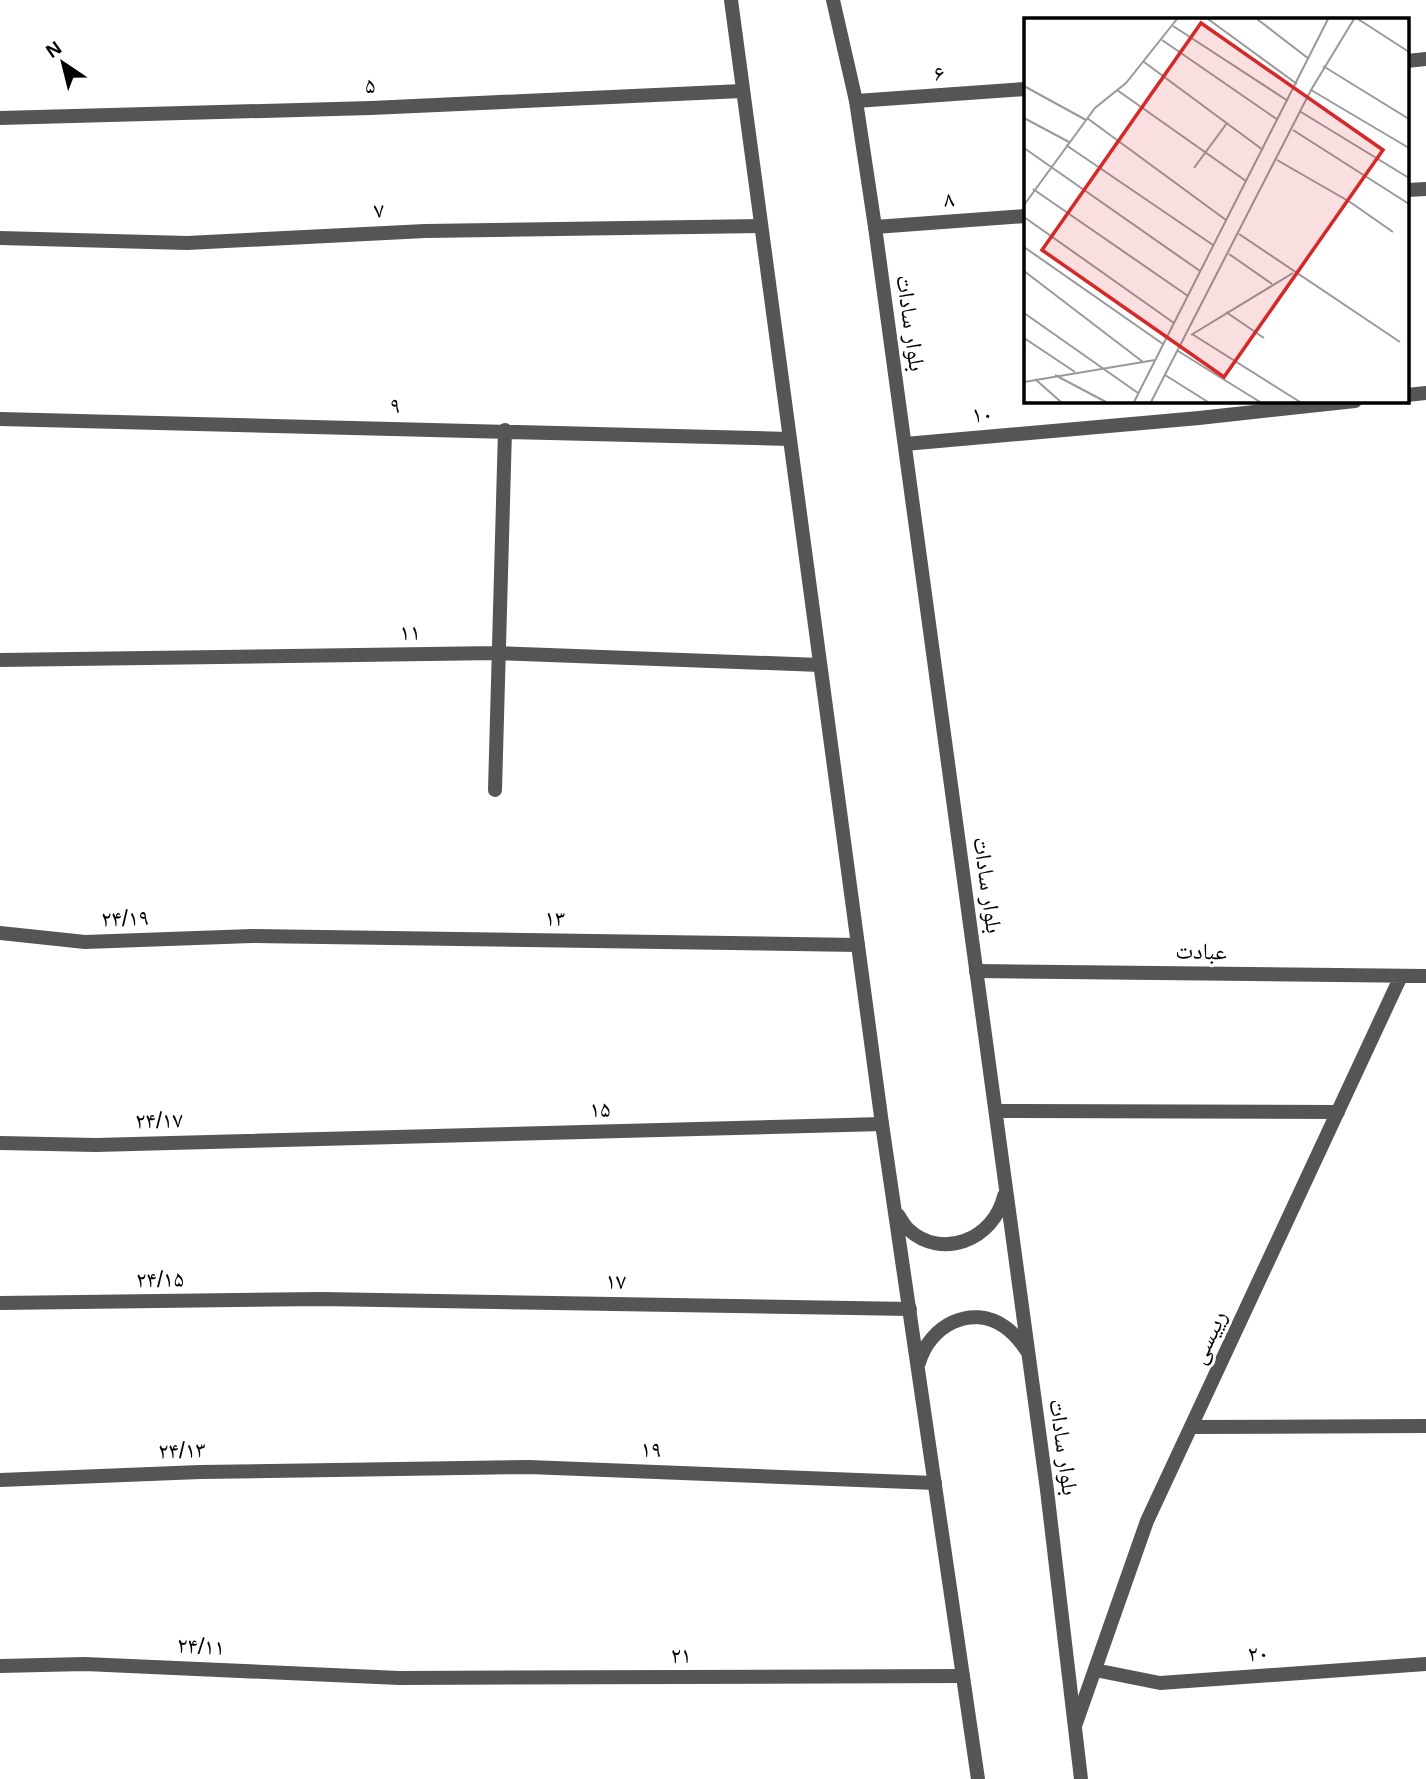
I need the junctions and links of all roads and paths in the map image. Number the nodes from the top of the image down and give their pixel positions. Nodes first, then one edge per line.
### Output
1 (732, 0) edge
2 (833, 0) edge
3 (1426, 59) edge
4 (1408, 61) edge
5 (1024, 89) edge
6 (742, 91) junction
7 (856, 101) junction
8 (0, 118) edge
9 (1426, 188) edge
10 (1408, 190) edge
11 (1024, 216) edge
12 (761, 226) junction
13 (875, 227) junction
14 (0, 238) edge
15 (1426, 393) edge
16 (1408, 395) edge
17 (1346, 402) edge
18 (0, 419) edge
19 (505, 430) junction
20 (789, 439) junction
21 (905, 444) junction
22 (497, 653) junction
23 (0, 660) edge
24 (820, 665) junction
25 (495, 790) dead end
26 (0, 933) edge
27 (252, 936) joint
28 (858, 945) junction
29 (976, 971) junction
30 (1401, 976) junction
31 (1426, 976) edge
32 (996, 1111) junction
33 (1338, 1112) junction
34 (882, 1124) junction
35 (320, 1139) joint
36 (0, 1143) edge
37 (1006, 1188) junction
38 (895, 1211) junction
39 (321, 1299) joint
40 (0, 1303) edge
41 (910, 1309) junction
42 (1028, 1353) junction
43 (918, 1366) junction
44 (1426, 1426) edge
45 (1191, 1427) junction
46 (365, 1469) joint
47 (0, 1480) edge
48 (935, 1483) junction
49 (1426, 1664) edge
50 (0, 1666) edge
51 (1095, 1670) junction
52 (963, 1676) junction
53 (399, 1678) joint
54 (1075, 1726) junction
55 (978, 1779) edge
56 (1081, 1779) edge

1 - 6 street
2 - 7 street, بلوار سادات
3 - 4 street
5 - 7 street, ۶
6 - 8 street, ۵
6 - 12 street
7 - 13 street, بلوار سادات
9 - 10 street
11 - 13 street, ۸
12 - 14 street, ۷
12 - 20 street
13 - 21 street, بلوار سادات
15 - 16 street
17 - 21 street, ۱۰
18 - 19 street, ۹
19 - 20 street, ۹
19 - 22 street
20 - 24 street
21 - 29 street, بلوار سادات
22 - 23 street, ۱۱
22 - 24 street, ۱۱
22 - 25 street
24 - 28 street
26 - 27 street, ۲۴/۱۹
27 - 28 street, ۱۳
28 - 34 street
29 - 30 street, عبادت
29 - 32 street, بلوار سادات
30 - 31 street, عبادت
30 - 33 street, رییسی
32 - 33 street
32 - 37 street, بلوار سادات
33 - 45 street, رییسی
34 - 35 street, ۱۵
34 - 38 street
35 - 36 street, ۲۴/۱۷
37 - 38 street
37 - 42 street, بلوار سادات
38 - 41 street
39 - 40 street, ۲۴/۱۵
39 - 41 street, ۱۷
41 - 43 street
42 - 43 street
42 - 54 street, بلوار سادات
43 - 48 street
44 - 45 street
45 - 51 street, رییسی
46 - 47 street, ۲۴/۱۳
46 - 48 street, ۱۹
48 - 52 street
49 - 51 street, ۲۰
50 - 53 street, ۲۴/۱۱
51 - 54 street, رییسی
52 - 53 street, ۲۱
52 - 55 street
54 - 56 street, بلوار سادات

